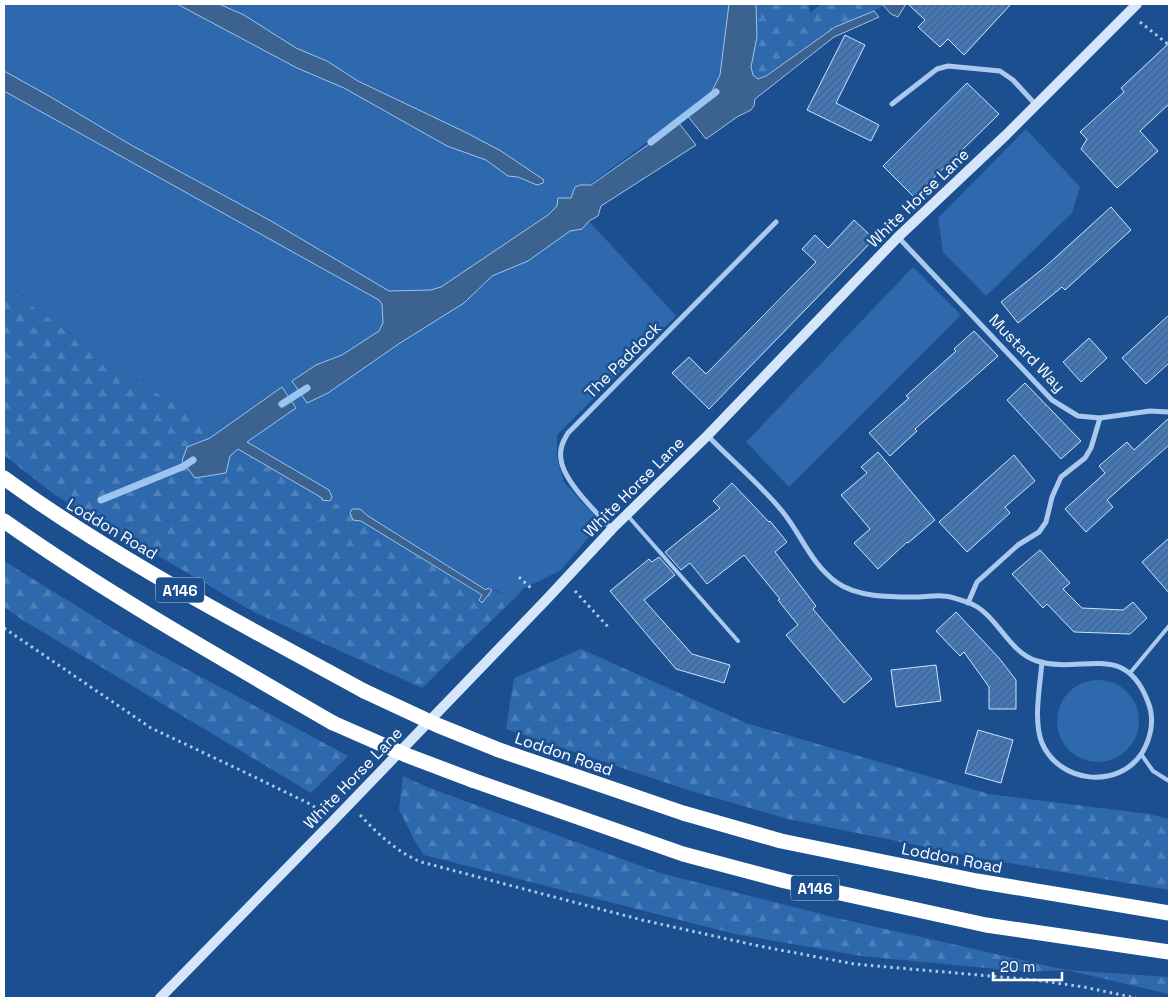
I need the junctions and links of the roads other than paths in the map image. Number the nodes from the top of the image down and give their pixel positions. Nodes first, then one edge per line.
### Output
1 (1136, 4) edge
2 (892, 104) dead end
3 (1036, 106) junction
4 (776, 222) dead end
5 (898, 236) junction
6 (1169, 412) edge
7 (1100, 418) junction
8 (708, 435) junction
9 (4, 478) edge
10 (626, 514) junction
11 (4, 521) edge
12 (612, 529) junction
13 (968, 602) junction
14 (1169, 626) edge
15 (738, 641) dead end
16 (1042, 662) junction
17 (1130, 673) junction
18 (1141, 754) junction
19 (1169, 781) edge
20 (1169, 913) edge
21 (1169, 952) edge
22 (160, 998) edge

1 - 3 street, White Horse Lane
2 - 3 street
3 - 5 street, White Horse Lane
4 - 12 street, The Paddock
5 - 7 street, Mustard Way
5 - 8 street, White Horse Lane
6 - 7 street, Mustard Way
7 - 13 street
8 - 10 street, White Horse Lane
8 - 13 street
9 - 20 highway, Loddon Road / A146, bridge
10 - 12 street, White Horse Lane
10 - 15 lane
11 - 21 highway, A146, bridge
12 - 22 street, White Horse Lane
13 - 16 street
14 - 17 lane
16 - 17 street
16 - 18 street
17 - 18 street
18 - 19 lane

